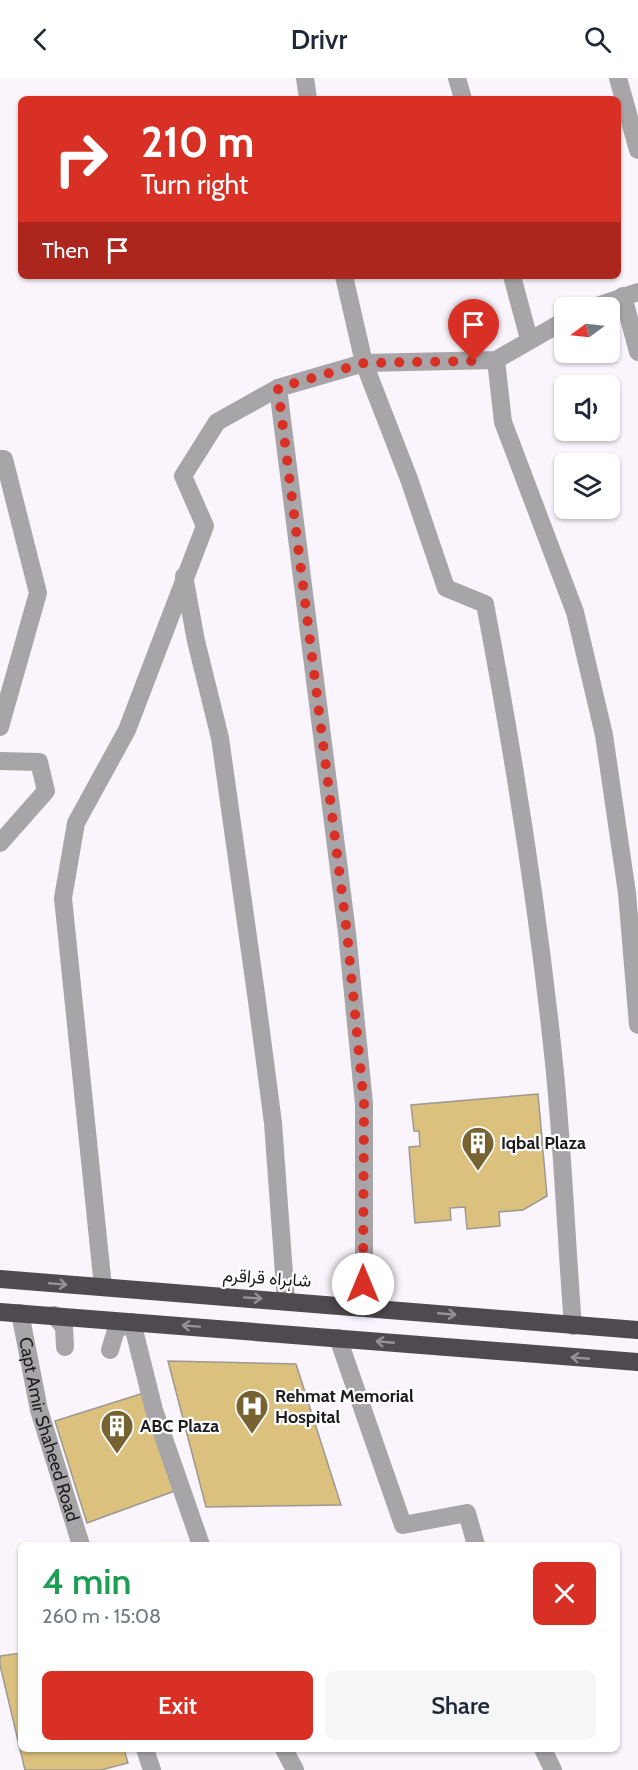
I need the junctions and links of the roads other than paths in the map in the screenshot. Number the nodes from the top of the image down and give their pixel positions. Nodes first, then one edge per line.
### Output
1 (305, 78) edge
2 (457, 78) edge
3 (618, 78) edge
4 (308, 96) edge
5 (462, 96) edge
6 (638, 150) edge
7 (345, 279) edge
8 (513, 279) edge
9 (631, 294) edge
10 (554, 326) edge
11 (529, 339) junction
12 (638, 352) edge
13 (496, 360) junction
14 (364, 363) junction
15 (278, 388) junction
16 (0, 459) edge
17 (184, 575) junction
18 (0, 727) edge
19 (0, 761) edge
20 (0, 843) edge
21 (638, 1025) edge
22 (0, 1279) edge
23 (103, 1287) junction
24 (286, 1301) junction
25 (363, 1307) junction
26 (0, 1311) edge
27 (20, 1313) junction
28 (54, 1316) junction
29 (132, 1322) junction
30 (573, 1326) junction
31 (638, 1330) edge
32 (338, 1338) junction
33 (65, 1347) dead end
34 (110, 1350) dead end
35 (638, 1362) edge
36 (80, 1542) edge
37 (200, 1542) edge
38 (475, 1542) edge
39 (146, 1752) edge
40 (286, 1752) edge
41 (544, 1752) edge
42 (152, 1770) edge
43 (295, 1770) edge
44 (553, 1770) edge

1 - 4 street
2 - 5 street
3 - 6 street
7 - 14 street
8 - 11 street
9 - 12 street
10 - 11 street
11 - 13 street
13 - 14 street
13 - 21 street
14 - 15 street
14 - 30 street
15 - 17 street
15 - 25 street
16 - 18 street
17 - 23 street
17 - 24 street
19 - 20 street
22 -> 23 highway, شاہراہ قراقرم
23 -> 24 highway, شاہراہ قراقرم
24 - 25 highway, شاہراہ قراقرم
25 -> 30 highway, شاہراہ قراقرم
26 - 27 highway
27 - 28 highway
27 - 36 street, Capt Amir Shaheed Road
28 - 29 highway
28 - 33 street
32 -> 29 highway
29 - 34 street
29 - 37 street
30 - 31 highway, شاہراہ قراقرم
35 -> 32 highway
32 - 38 street
39 - 42 street
40 - 43 street
41 - 44 street

